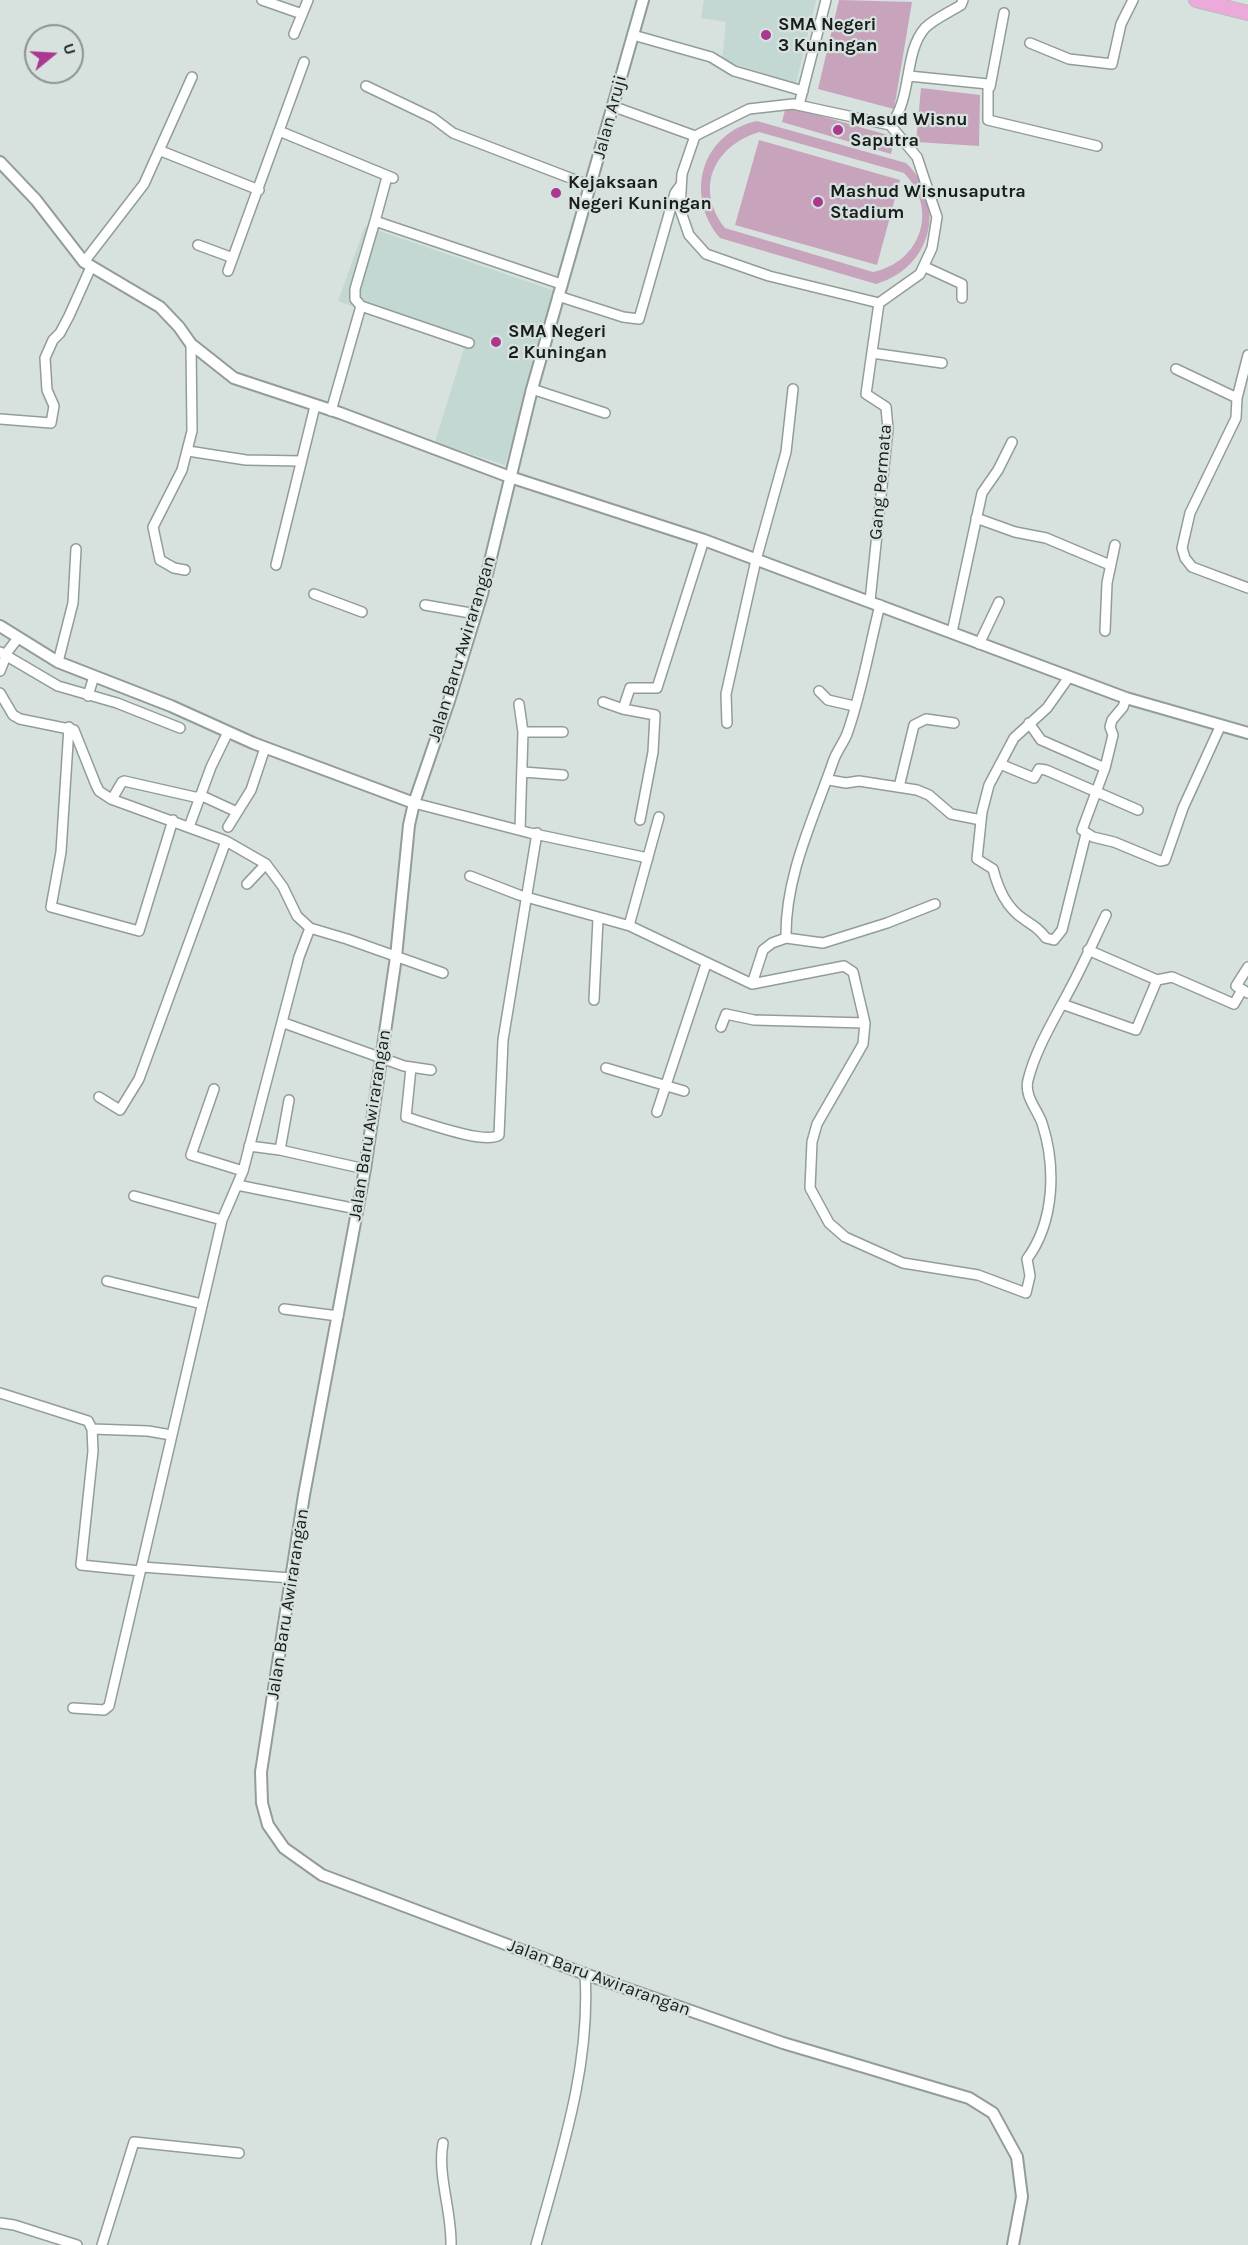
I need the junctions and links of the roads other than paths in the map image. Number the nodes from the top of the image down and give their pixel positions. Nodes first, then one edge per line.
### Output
1 (262, 0) edge
2 (308, 0) edge
3 (643, 0) edge
4 (826, 0) edge
5 (963, 0) edge
6 (1133, 0) edge
7 (1196, 0) edge
8 (1230, 4) edge
9 (1004, 13) dead end
10 (1248, 13) edge
11 (302, 14) junction
12 (294, 34) dead end
13 (633, 35) junction
14 (1030, 43) dead end
15 (304, 62) dead end
16 (909, 76) junction
17 (192, 77) dead end
18 (366, 86) dead end
19 (990, 87) junction
20 (803, 91) junction
21 (799, 105) junction
22 (612, 106) junction
23 (890, 125) junction
24 (279, 131) junction
25 (695, 136) junction
26 (1096, 146) dead end
27 (161, 151) junction
28 (0, 162) edge
29 (682, 183) junction
30 (591, 186) junction
31 (259, 190) junction
32 (375, 221) junction
33 (198, 245) dead end
34 (233, 258) junction
35 (88, 264) junction
36 (925, 267) junction
37 (228, 271) dead end
38 (561, 284) junction
39 (558, 296) junction
40 (962, 298) dead end
41 (879, 303) junction
42 (361, 306) junction
43 (191, 344) junction
44 (469, 344) dead end
45 (872, 353) junction
46 (1248, 355) edge
47 (942, 363) dead end
48 (1176, 369) dead end
49 (532, 388) junction
50 (793, 389) dead end
51 (1237, 398) junction
52 (315, 406) junction
53 (332, 411) junction
54 (605, 413) dead end
55 (0, 419) edge
56 (1012, 442) dead end
57 (188, 451) junction
58 (301, 461) junction
59 (510, 477) junction
60 (976, 518) junction
61 (704, 540) junction
62 (1115, 545) dead end
63 (76, 549) dead end
64 (756, 560) junction
65 (276, 565) dead end
66 (1110, 565) junction
67 (185, 570) dead end
68 (1248, 588) edge
69 (314, 594) dead end
70 (999, 602) dead end
71 (875, 603) junction
72 (425, 605) dead end
73 (362, 612) dead end
74 (476, 614) junction
75 (0, 626) edge
76 (952, 632) junction
77 (1106, 632) dead end
78 (17, 639) junction
79 (979, 644) junction
80 (5, 653) edge
81 (58, 662) junction
82 (0, 670) edge
83 (1069, 678) junction
84 (91, 686) junction
85 (819, 692) dead end
86 (0, 693) edge
87 (1126, 698) junction
88 (603, 702) dead end
89 (519, 704) dead end
90 (854, 706) junction
91 (147, 707) junction
92 (623, 709) junction
93 (165, 713) junction
94 (727, 723) dead end
95 (954, 723) dead end
96 (1029, 723) junction
97 (69, 727) junction
98 (1220, 727) junction
99 (180, 728) dead end
100 (523, 732) junction
101 (563, 732) dead end
102 (1248, 733) edge
103 (226, 737) junction
104 (263, 751) junction
105 (1000, 764) junction
106 (1105, 768) junction
107 (523, 772) junction
108 (563, 775) dead end
109 (829, 780) junction
110 (899, 788) junction
111 (1095, 792) junction
112 (199, 797) junction
113 (112, 800) junction
114 (414, 803) junction
115 (1138, 810) dead end
116 (237, 812) junction
117 (659, 817) dead end
118 (173, 820) junction
119 (640, 820) dead end
120 (981, 820) junction
121 (189, 827) junction
122 (228, 827) dead end
123 (520, 830) junction
124 (537, 833) junction
125 (1086, 834) junction
126 (226, 841) junction
127 (648, 858) junction
128 (266, 864) junction
129 (470, 876) dead end
130 (247, 884) dead end
131 (528, 897) junction
132 (935, 904) dead end
133 (1106, 915) dead end
134 (598, 919) junction
135 (630, 922) dead end
136 (310, 928) junction
137 (786, 938) junction
138 (1088, 950) junction
139 (396, 957) junction
140 (706, 964) junction
141 (1248, 967) edge
142 (443, 973) dead end
143 (1157, 980) junction
144 (753, 981) junction
145 (1245, 992) edge
146 (594, 1000) dead end
147 (1062, 1004) junction
148 (284, 1023) junction
149 (865, 1023) junction
150 (721, 1027) dead end
151 (381, 1057) junction
152 (411, 1068) junction
153 (606, 1068) dead end
154 (431, 1070) dead end
155 (666, 1085) junction
156 (214, 1089) dead end
157 (684, 1091) dead end
158 (99, 1097) dead end
159 (289, 1100) dead end
160 (657, 1113) dead end
161 (249, 1146) junction
162 (280, 1150) junction
163 (364, 1169) junction
164 (243, 1171) junction
165 (237, 1185) junction
166 (134, 1196) dead end
167 (357, 1209) junction
168 (222, 1220) junction
169 (107, 1281) dead end
170 (202, 1304) junction
171 (284, 1309) dead end
172 (338, 1317) junction
173 (0, 1393) edge
174 (92, 1429) junction
175 (171, 1435) junction
176 (141, 1569) junction
177 (291, 1578) junction
178 (73, 1708) dead end
179 (585, 1974) junction
180 (443, 2143) dead end
181 (239, 2154) dead end
182 (0, 2223) edge
183 (77, 2245) edge
184 (102, 2245) edge
185 (451, 2245) edge
186 (536, 2245) edge
187 (1013, 2245) edge

1 - 11 street
2 - 11 street
3 - 13 street, Jalan Aruji
4 - 20 street
5 - 16 street
6 - 14 street
7 - 8 main road
8 - 10 main road
9 - 19 street
11 - 12 street
13 - 20 street
13 - 22 street, Jalan Aruji
15 - 24 street
16 - 19 street
16 - 23 street
17 - 27 street
18 - 30 street
19 - 26 street
20 - 21 street
21 - 23 street
21 - 25 street
22 - 25 street
22 - 30 street, Jalan Aruji
23 - 36 street
24 - 31 street
24 - 32 street
25 - 29 street
27 - 31 street
27 - 35 street
28 - 35 street
29 - 39 street
29 - 41 street
30 - 38 street, Jalan Aruji
31 - 34 street
32 - 38 street
32 - 42 street
33 - 34 street
34 - 37 street
35 - 43 street
35 - 55 street
36 - 40 street
36 - 41 street
38 - 39 street, Jalan Aruji
39 - 49 street, Jalan Aruji
41 - 45 street, Gang Permata
42 - 44 street
42 - 53 street
43 - 52 street
43 - 57 street
45 - 47 street
45 - 71 street, Gang Permata
46 - 51 street
48 - 51 street
49 - 54 street
49 - 59 street, Jalan Aruji
50 - 64 street
51 - 68 street
52 - 53 street
52 - 58 street
53 - 59 street
56 - 60 street
57 - 58 street
57 - 67 street
58 - 65 street
59 - 61 street
59 - 74 street, Jalan Baru Awirarangan
60 - 66 street
60 - 76 street
61 - 64 street
61 - 92 street
62 - 66 street
63 - 81 street
64 - 71 street
64 - 94 street
66 - 77 street
69 - 73 street
70 - 79 street
71 - 76 street
71 - 90 street
72 - 74 street
74 - 114 street, Jalan Baru Awirarangan
75 - 78 street
76 - 79 street
78 - 80 street
78 - 81 street
79 - 83 street
80 - 82 street
80 - 84 street
81 - 84 street
83 - 87 street
83 - 96 street
84 - 91 street
84 - 91 street
85 - 90 street
86 - 97 street
87 - 98 street
87 - 106 street
88 - 92 street
89 - 100 street
90 - 109 street
91 - 93 street
91 - 93 street
92 - 119 street
93 - 99 street
93 - 103 street
95 - 110 street
96 - 105 street
96 - 106 street
97 - 113 street
97 - 118 street
98 - 102 street
98 - 125 street
100 - 101 street
100 - 107 street
103 - 104 street
103 - 112 street
104 - 114 street
104 - 116 street
105 - 111 street
105 - 120 street
106 - 111 street
107 - 108 street
107 - 123 street
109 - 110 street
109 - 137 street
110 - 120 street
111 - 115 street
111 - 125 street
112 - 113 street
112 - 116 street
112 - 121 street
113 - 118 street
114 - 123 street
114 - 139 street, Jalan Baru Awirarangan
116 - 122 street
117 - 127 street
118 - 121 street
120 - 125 street
121 - 126 street
123 - 124 street
124 - 127 street
124 - 131 street
126 - 128 street
126 - 158 street
127 - 135 street
128 - 130 street
128 - 136 street
129 - 131 street
131 - 134 street
131 - 152 street
132 - 137 street
133 - 138 street
134 - 140 street
134 - 146 street
136 - 139 street
136 - 148 street
137 - 144 street
138 - 143 street
138 - 147 street
139 - 142 street
139 - 151 street, Jalan Baru Awirarangan
140 - 144 street
140 - 155 street
141 - 145 street
143 - 145 street
143 - 147 street
144 - 149 street
147 - 149 street
148 - 151 street
148 - 161 street
149 - 150 street
151 - 152 street
151 - 163 street, Jalan Baru Awirarangan
152 - 154 street
153 - 155 street
155 - 157 street
155 - 160 street
156 - 164 street
159 - 162 street
161 - 162 street
161 - 164 street
162 - 163 street
163 - 167 street, Jalan Baru Awirarangan
164 - 165 street
165 - 167 street
165 - 168 street
166 - 168 street
167 - 172 street, Jalan Baru Awirarangan
168 - 170 street
169 - 170 street
170 - 175 street
171 - 172 street
172 - 177 street, Jalan Baru Awirarangan
173 - 174 street
174 - 175 street
174 - 176 street
175 - 176 street
176 - 177 street
176 - 178 street
177 - 179 street, Jalan Baru Awirarangan
179 - 186 street
179 - 187 street, Jalan Baru Awirarangan
180 - 185 street
181 - 184 street
182 - 183 street

